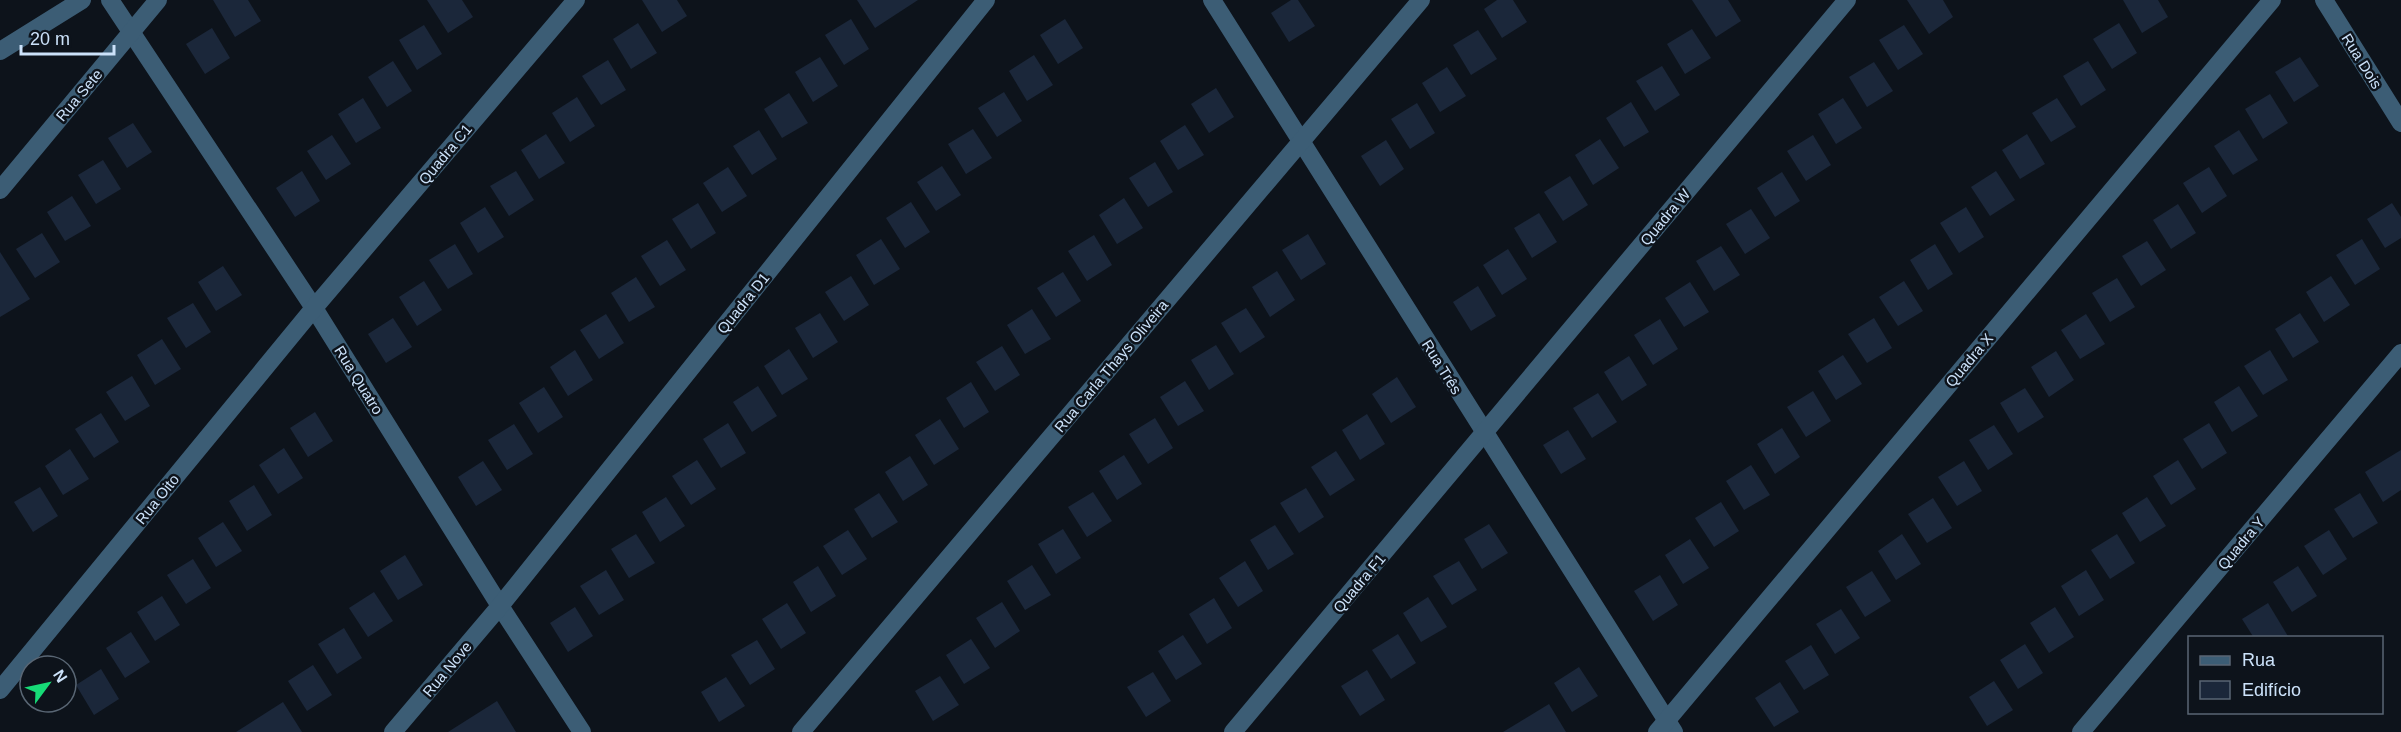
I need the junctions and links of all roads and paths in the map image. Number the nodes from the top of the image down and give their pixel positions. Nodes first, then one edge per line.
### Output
1 (82, 0) edge
2 (110, 0) edge
3 (158, 0) edge
4 (576, 0) edge
5 (987, 0) edge
6 (1212, 0) edge
7 (1421, 0) edge
8 (1847, 0) edge
9 (2272, 0) edge
10 (2324, 0) edge
11 (131, 32) junction
12 (0, 51) edge
13 (2401, 123) edge
14 (1300, 142) junction
15 (0, 190) edge
16 (314, 308) junction
17 (2401, 353) edge
18 (1484, 434) junction
19 (500, 606) junction
20 (0, 690) edge
21 (1666, 728) edge
22 (393, 732) edge
23 (582, 732) edge
24 (801, 732) edge
25 (1233, 732) edge
26 (2081, 732) edge

1 - 12 street
2 - 11 street
3 - 11 street, Rua Sete
4 - 16 street, Quadra C1
5 - 19 street, Quadra D1
6 - 14 street, Rua Três
7 - 14 street, Rua Carla Thays Oliveira
8 - 18 street, Quadra W
9 - 21 street, Quadra X
10 - 13 street, Rua Dois
11 - 15 street, Rua Sete
11 - 16 street, Rua Quatro
14 - 18 street, Rua Três
14 - 24 street, Rua Carla Thays Oliveira
16 - 19 street, Rua Quatro
16 - 20 street, Rua Oito
17 - 26 street, Quadra Y
18 - 21 street, Rua Três
18 - 25 street, Quadra F1
19 - 22 street, Rua Nove
19 - 23 street, Rua Quatro

